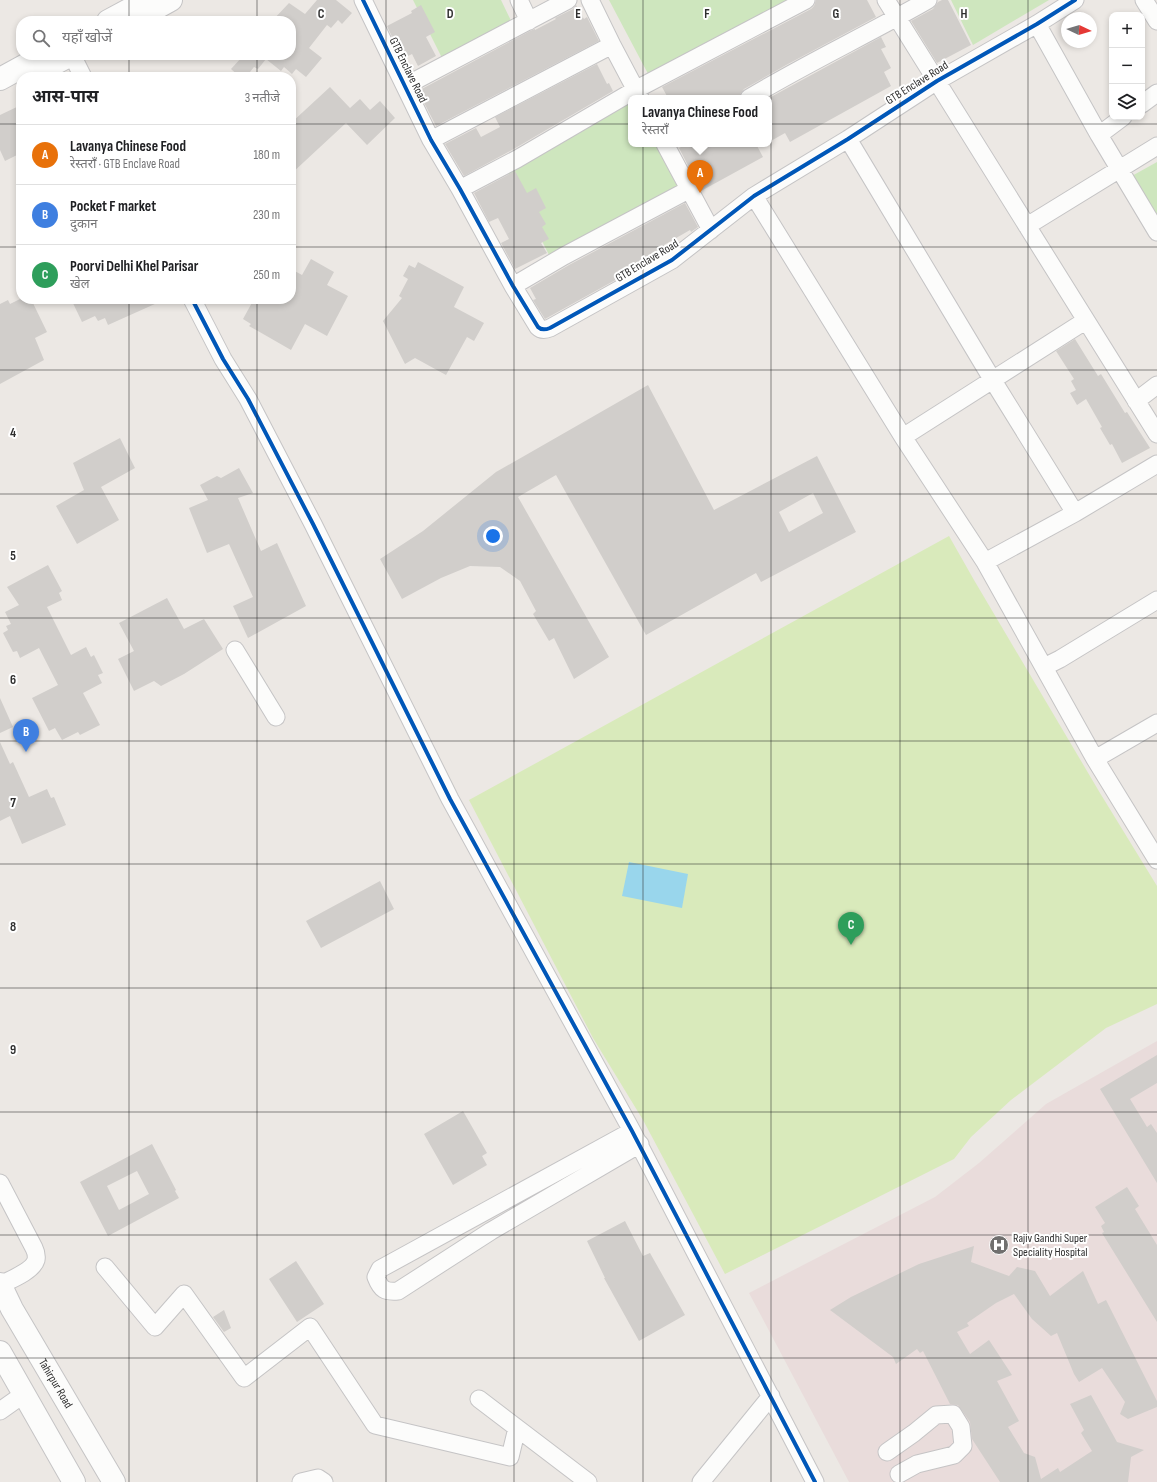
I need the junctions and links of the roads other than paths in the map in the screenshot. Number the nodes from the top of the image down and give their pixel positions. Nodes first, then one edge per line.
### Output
1 (147, 0) edge
2 (171, 0) edge
3 (363, 0) edge
4 (519, 0) edge
5 (568, 0) edge
6 (590, 0) edge
7 (806, 0) edge
8 (886, 0) edge
9 (928, 0) edge
10 (1075, 0) edge
11 (1144, 0) edge
12 (117, 16) edge
13 (142, 16) edge
14 (896, 18) junction
15 (529, 21) junction
16 (1157, 21) edge
17 (1037, 24) junction
18 (612, 45) junction
19 (35, 60) edge
20 (61, 60) edge
21 (74, 60) edge
22 (39, 72) edge
23 (80, 72) edge
24 (0, 79) edge
25 (937, 81) junction
26 (16, 84) edge
27 (405, 86) junction
28 (0, 93) edge
29 (1157, 93) edge
30 (638, 94) edge
31 (754, 95) edge
32 (628, 99) edge
33 (1145, 102) edge
34 (1120, 120) edge
35 (1099, 135) junction
36 (848, 139) junction
37 (431, 140) junction
38 (1157, 146) edge
39 (669, 147) edge
40 (1120, 170) junction
41 (460, 189) junction
42 (690, 189) junction
43 (754, 196) junction
44 (1027, 226) junction
45 (711, 230) junction
46 (1157, 232) edge
47 (513, 286) junction
48 (195, 304) edge
49 (1085, 321) junction
50 (992, 379) junction
51 (1157, 385) edge
52 (1136, 401) junction
53 (1157, 434) edge
54 (903, 437) junction
55 (1157, 464) edge
56 (1075, 513) junction
57 (985, 562) junction
58 (1157, 600) edge
59 (235, 650) dead end
60 (1044, 667) junction
61 (276, 717) dead end
62 (1157, 723) edge
63 (1095, 759) junction
64 (1157, 860) edge
65 (636, 1138) junction
66 (0, 1183) edge
67 (106, 1267) dead end
68 (0, 1285) edge
69 (0, 1352) edge
70 (24, 1394) junction
71 (771, 1396) junction
72 (479, 1399) dead end
73 (0, 1412) edge
74 (517, 1428) junction
75 (887, 1452) dead end
76 (899, 1474) dead end
77 (74, 1482) edge
78 (114, 1482) edge
79 (301, 1482) edge
80 (324, 1482) edge
81 (588, 1482) edge
82 (700, 1482) edge
83 (816, 1482) edge

1 - 12 main road
2 - 13 main road
3 - 27 street, GTB Enclave Road
4 - 15 street
5 - 15 street
6 - 18 street
7 - 30 street
8 - 14 street
9 - 14 street
10 - 17 street, GTB Enclave Road
11 - 16 street
14 - 25 street
14 - 31 street
15 - 27 street
17 - 25 street, GTB Enclave Road
17 - 35 street
18 - 30 street
18 - 37 street
19 - 24 main road
20 - 22 main road
21 - 23 street
25 - 36 street, GTB Enclave Road
25 - 44 street
26 - 28 main road
27 - 37 street, GTB Enclave Road
29 - 33 street
32 - 41 street
34 - 35 street
35 - 40 street
36 - 43 street, GTB Enclave Road
36 - 50 street
37 - 41 street, GTB Enclave Road
38 - 40 street
39 - 42 street
40 - 44 street
40 - 46 street
41 - 47 street, GTB Enclave Road
42 - 45 street
42 - 47 street
43 - 45 street, GTB Enclave Road
43 - 54 street
44 - 49 street
45 - 47 street, GTB Enclave Road
48 - 65 street
49 - 50 street
49 - 52 street
50 - 54 street
50 - 56 street
51 - 52 street
52 - 53 street
54 - 57 street
55 - 56 street
56 - 57 street
57 - 60 street
58 - 60 street
59 - 61 street
60 - 63 street
62 - 63 street
63 - 64 street
65 - 65 street
65 - 71 street
66 - 68 street
67 - 74 street
68 - 78 main road, Tahirpur Road
69 - 70 main road
70 - 73 street
70 - 77 main road
71 - 82 street
71 - 83 street
72 - 74 street
74 - 81 street
75 - 76 street
79 - 80 street

